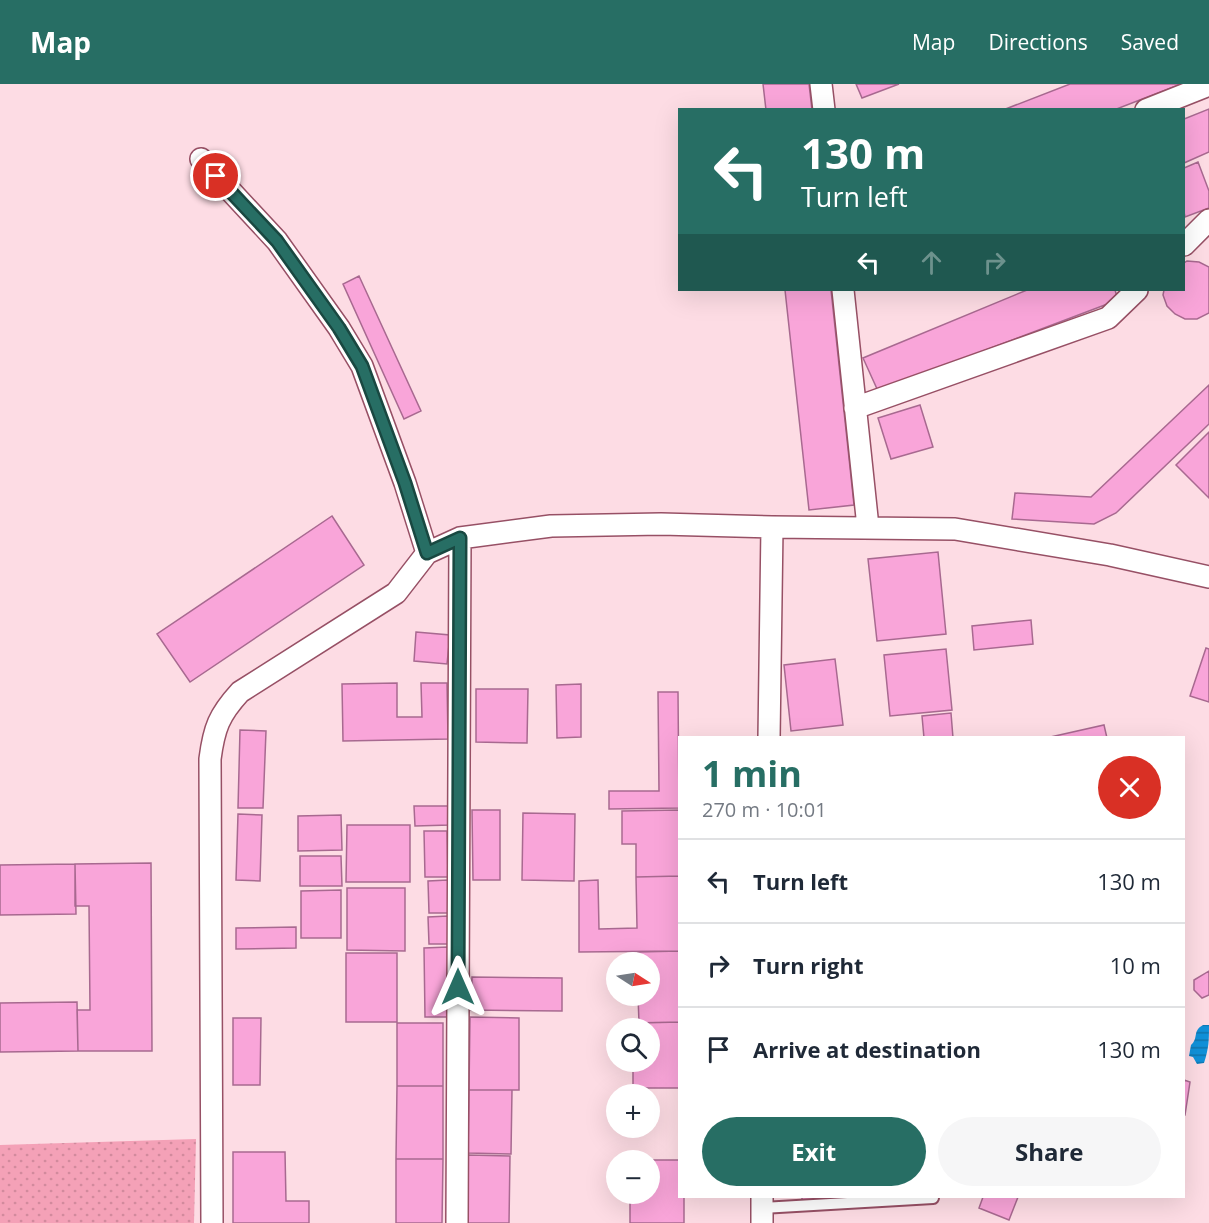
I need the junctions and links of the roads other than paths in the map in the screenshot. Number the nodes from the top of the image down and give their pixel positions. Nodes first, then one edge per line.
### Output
1 (821, 84) edge
2 (1209, 85) edge
3 (824, 108) edge
4 (1151, 108) edge
5 (201, 159) dead end
6 (1209, 220) edge
7 (1185, 244) edge
8 (843, 291) edge
9 (1136, 291) edge
10 (855, 408) junction
11 (772, 527) junction
12 (868, 527) junction
13 (460, 538) junction
14 (427, 553) junction
15 (1209, 577) edge
16 (769, 736) edge
17 (933, 1198) edge
18 (762, 1209) edge
19 (212, 1223) edge
20 (457, 1223) edge

1 - 3 street
2 - 4 street
5 - 14 street
6 - 7 street
8 - 10 street
9 - 10 street
10 - 12 street
11 - 12 street
11 - 13 street
11 - 16 street
12 - 15 street
13 - 14 street
13 - 20 street
14 - 19 street
17 - 18 lane

